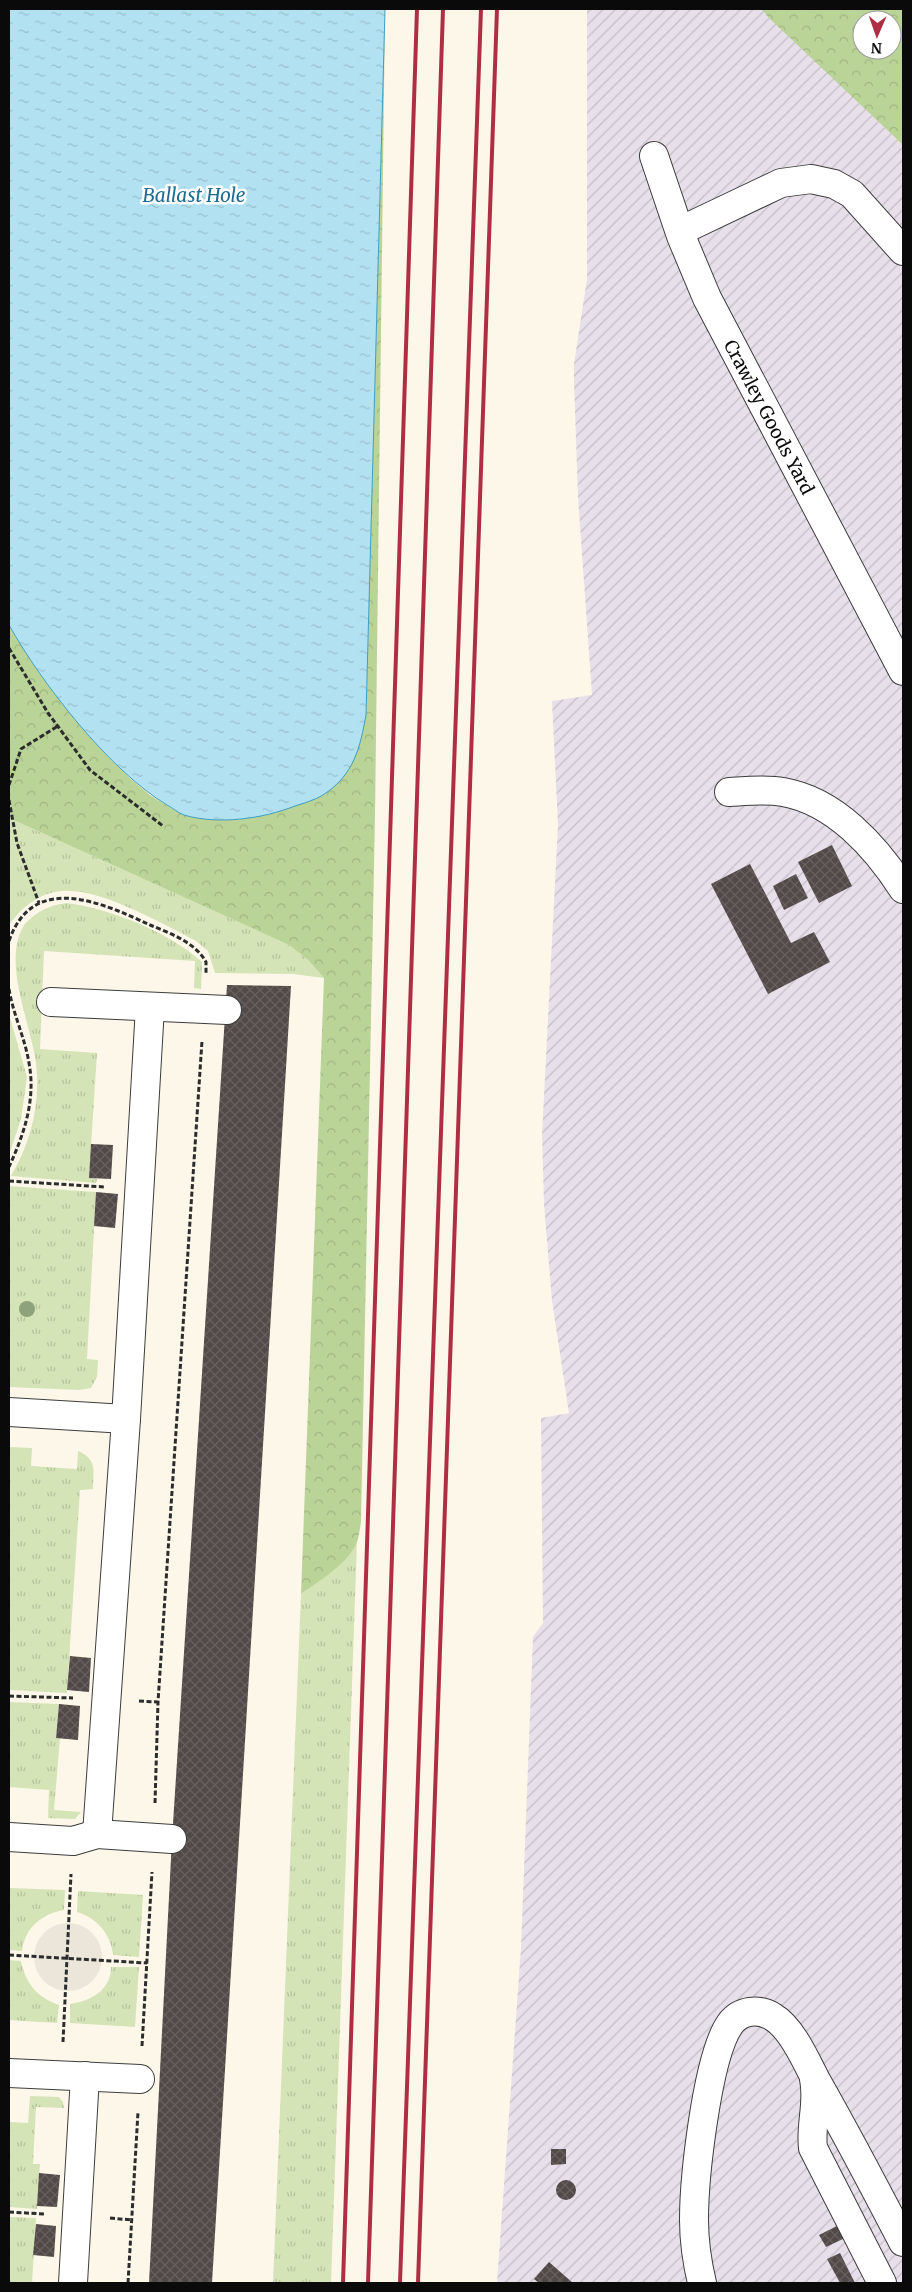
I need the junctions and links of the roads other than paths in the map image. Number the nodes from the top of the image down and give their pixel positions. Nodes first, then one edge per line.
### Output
1 (654, 156) dead end
2 (680, 230) junction
3 (903, 251) edge
4 (903, 672) edge
5 (729, 792) dead end
6 (903, 889) edge
7 (51, 1002) dead end
8 (150, 1007) junction
9 (216, 1009) road end
10 (9, 1412) edge
11 (126, 1419) junction
12 (9, 1837) edge
13 (85, 1837) junction
14 (163, 1839) road end
15 (9, 2073) edge
16 (813, 2075) junction
17 (73, 2076) junction
18 (140, 2079) road end
19 (903, 2242) edge
20 (73, 2283) edge
21 (702, 2283) edge
22 (882, 2283) edge

1 - 2 street, Crawley Goods Yard
2 - 3 street
2 - 4 street, Crawley Goods Yard
5 - 6 street
7 - 8 street
8 - 9 street
8 - 11 street
10 - 11 street
11 - 13 street
12 - 13 street
13 - 14 street
15 - 17 street
16 - 19 street
16 - 21 street
16 - 22 street
17 - 18 street
17 - 20 street

